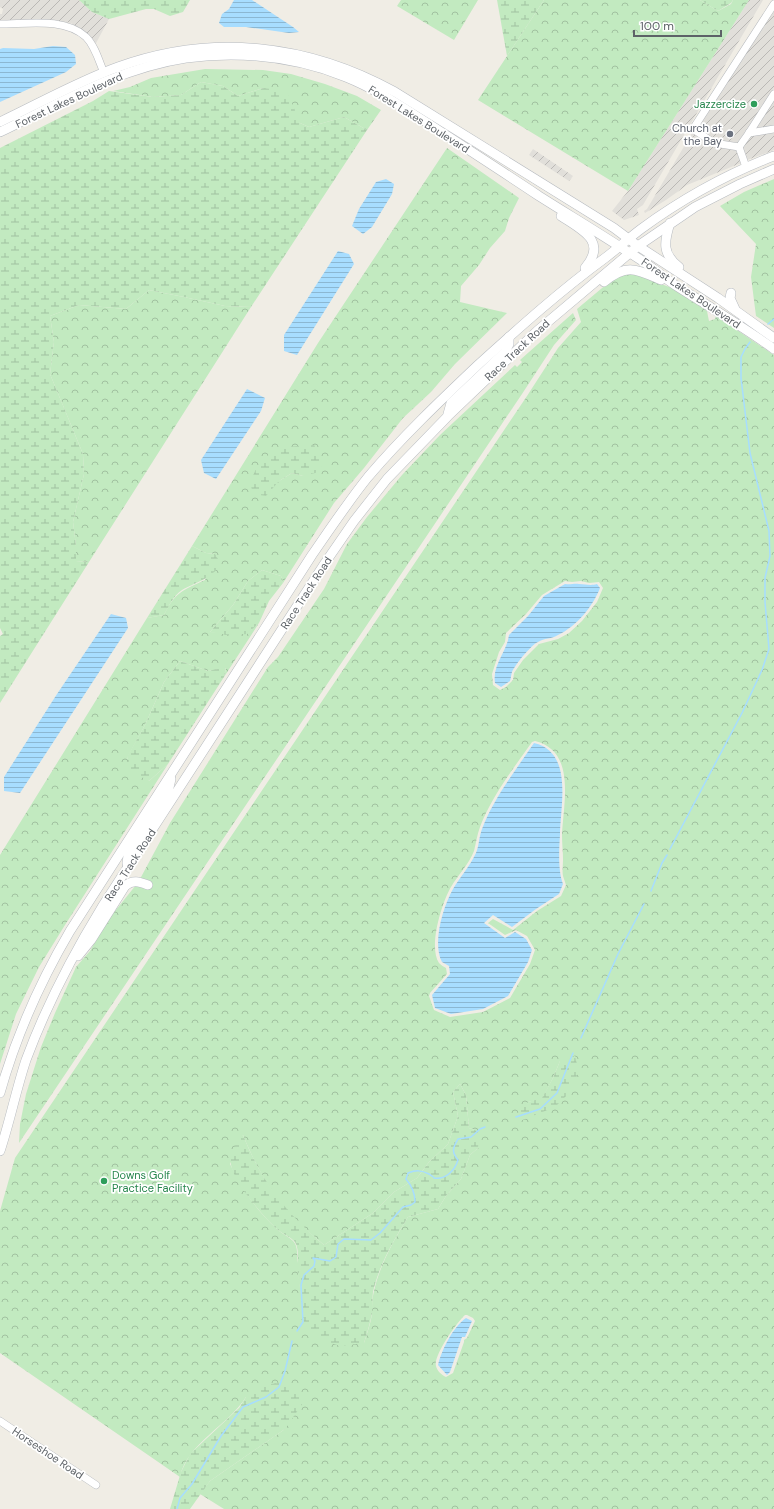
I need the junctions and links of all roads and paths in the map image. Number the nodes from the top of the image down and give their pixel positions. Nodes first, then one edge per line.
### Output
1 (774, 4) edge
2 (0, 24) edge
3 (104, 73) junction
4 (774, 94) edge
5 (0, 122) edge
6 (774, 129) edge
7 (0, 132) edge
8 (749, 133) junction
9 (464, 146) junction
10 (739, 147) junction
11 (774, 156) edge
12 (746, 168) junction
13 (774, 169) edge
14 (670, 223) junction
15 (629, 238) junction
16 (619, 246) junction
17 (638, 246) junction
18 (630, 253) junction
19 (575, 280) junction
20 (672, 283) junction
21 (731, 293) dead end
22 (718, 298) junction
23 (737, 311) junction
24 (714, 315) junction
25 (509, 337) junction
26 (774, 338) edge
27 (519, 347) junction
28 (774, 349) edge
29 (517, 362) dead end
30 (502, 364) junction
31 (448, 416) junction
32 (174, 770) junction
33 (128, 867) junction
34 (148, 885) dead end
35 (68, 965) junction
36 (0, 1094) edge
37 (0, 1151) edge
38 (0, 1421) edge
39 (96, 1485) dead end

1 - 10 street
2 - 3 street
3 - 5 main road, Forest Lakes Boulevard
3 - 15 main road, Forest Lakes Boulevard
4 - 8 street
6 - 8 street
7 - 9 main road, Forest Lakes Boulevard
8 - 10 street
9 - 16 main road, Forest Lakes Boulevard
9 - 19 main road
10 - 12 street
11 - 12 main road, Race Track Road
12 - 15 main road, Race Track Road
13 - 14 main road, Race Track Road
14 - 17 main road, Race Track Road
14 - 22 main road
15 - 16 main road, Race Track Road
15 - 17 main road, Forest Lakes Boulevard
16 - 18 main road, Forest Lakes Boulevard
16 - 19 main road, Race Track Road
17 - 18 main road, Race Track Road
17 - 22 main road, Forest Lakes Boulevard
18 - 20 main road, Forest Lakes Boulevard
18 - 27 main road, Race Track Road
19 - 25 main road, Race Track Road
20 - 24 main road, Forest Lakes Boulevard
20 - 27 main road
21 - 23 main road
22 - 23 main road, Forest Lakes Boulevard
23 - 26 main road, Forest Lakes Boulevard
24 - 26 main road
24 - 28 main road, Forest Lakes Boulevard
25 - 31 main road
25 - 32 main road, Race Track Road
27 - 30 main road, Race Track Road
29 - 30 main road
30 - 31 main road, Race Track Road
31 - 33 main road, Race Track Road
32 - 33 main road
32 - 36 main road, Race Track Road
33 - 35 main road, Race Track Road
34 - 35 main road
35 - 37 main road, Race Track Road
38 - 39 street, Horseshoe Road

